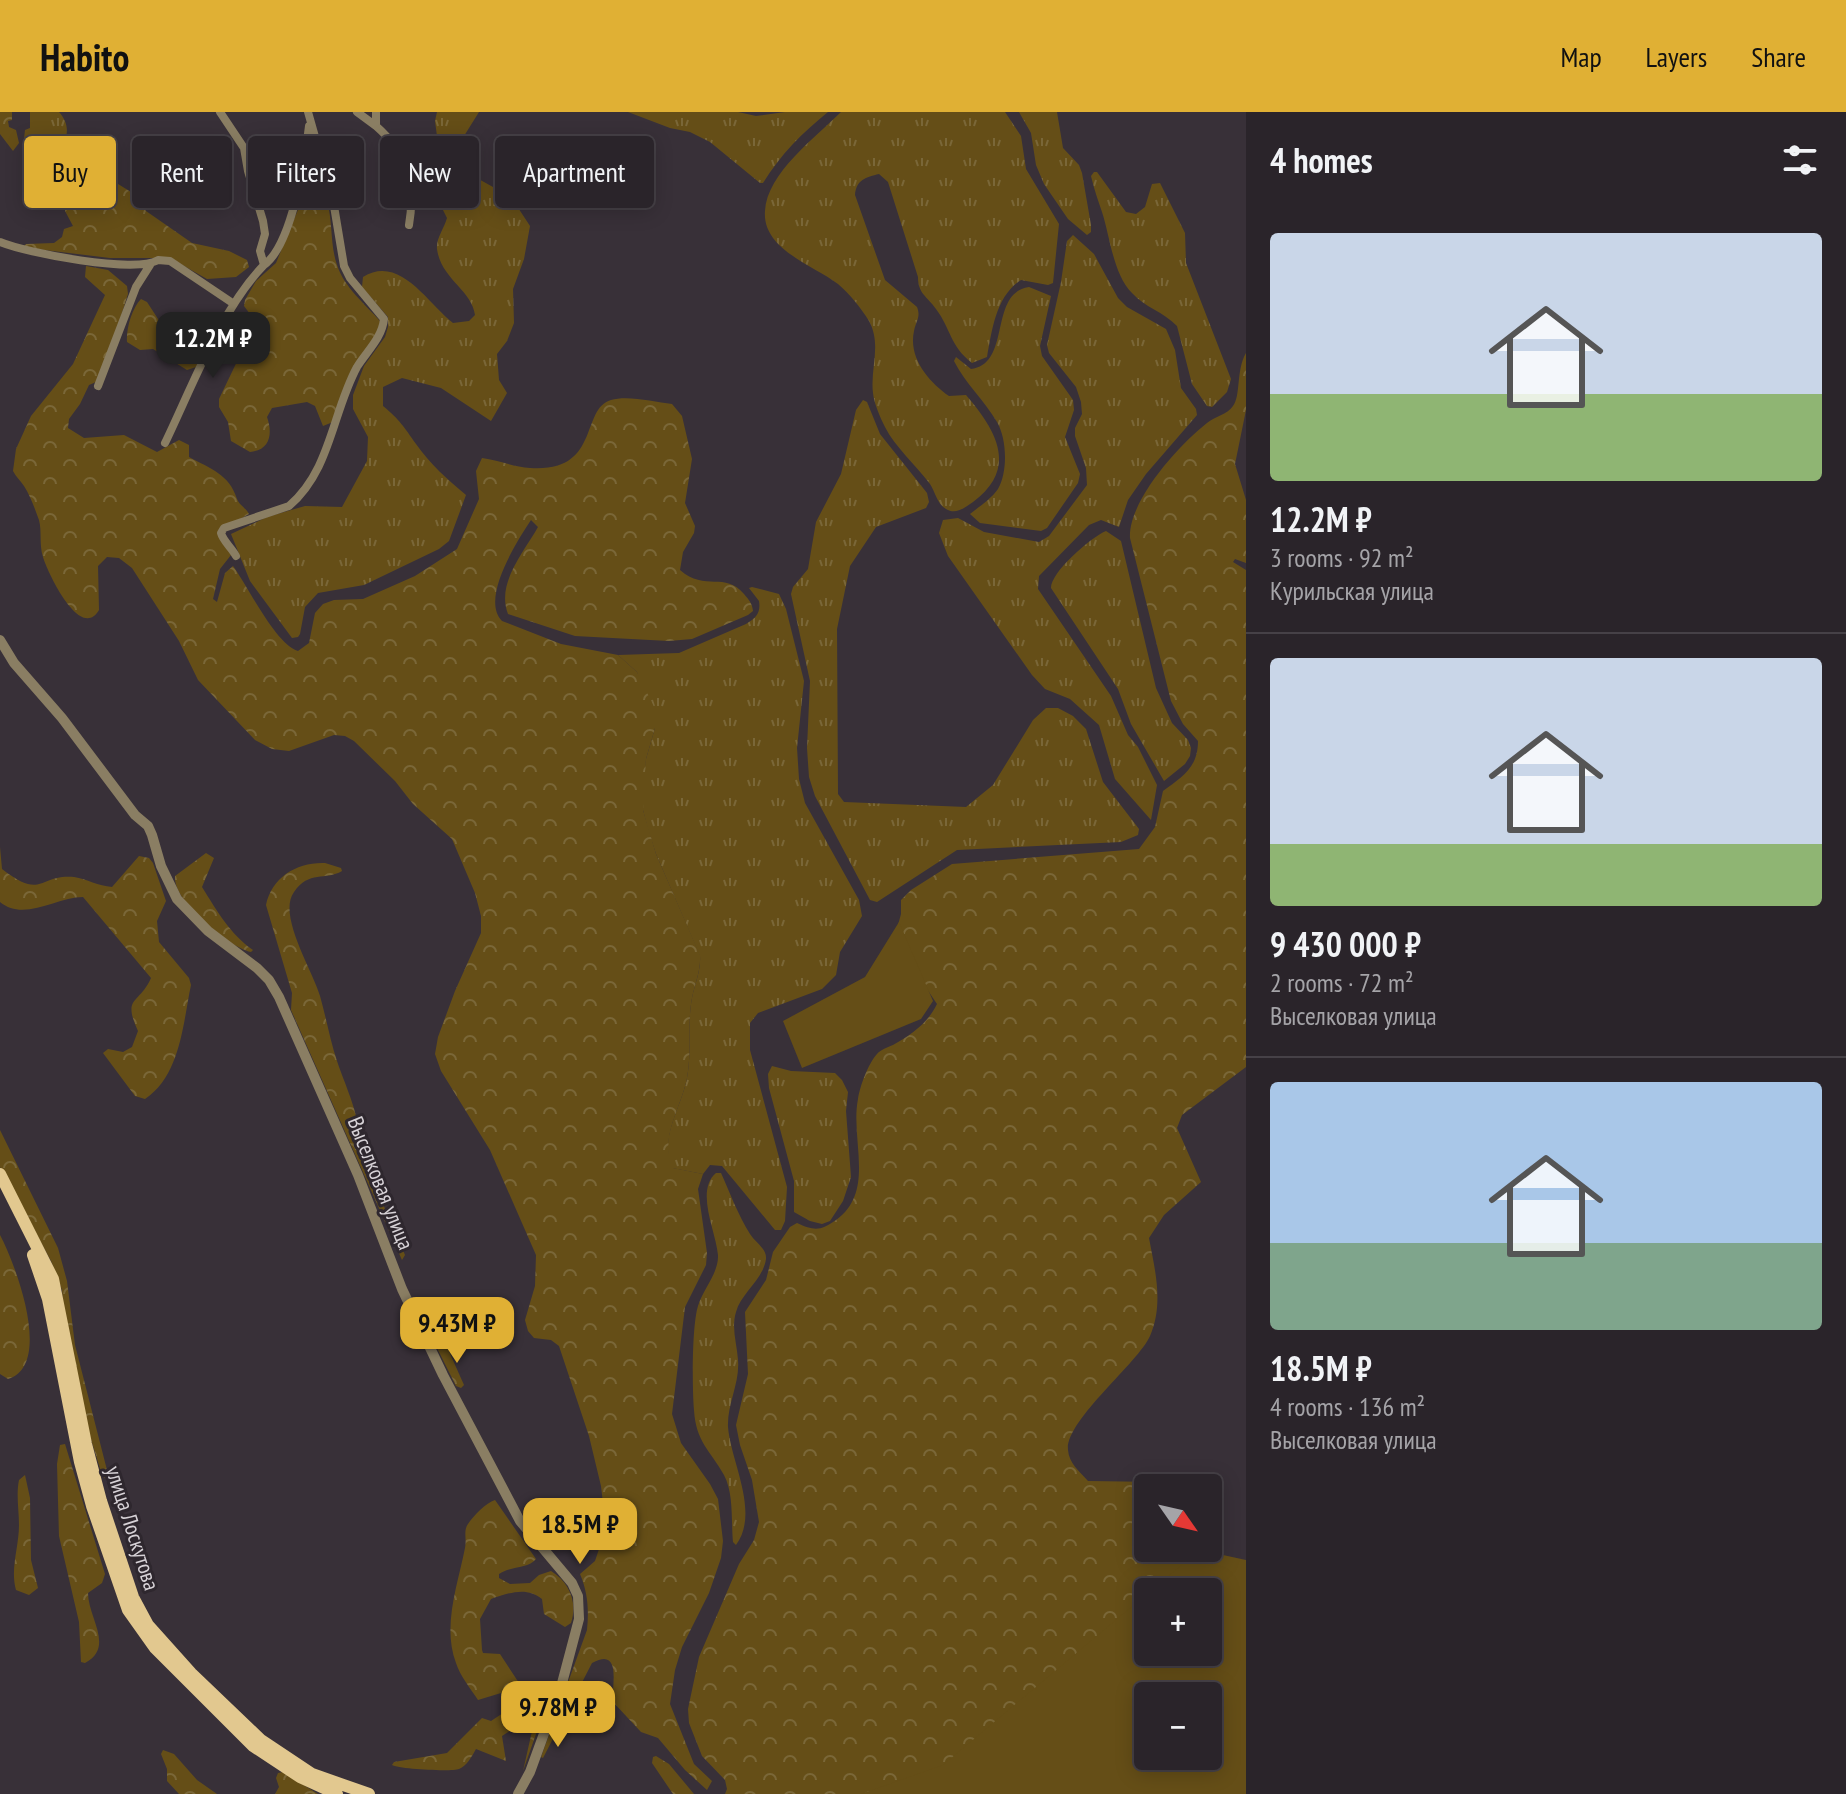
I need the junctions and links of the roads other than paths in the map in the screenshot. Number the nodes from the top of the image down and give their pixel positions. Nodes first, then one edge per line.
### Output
1 (220, 112) edge
2 (357, 112) edge
3 (376, 112) edge
4 (309, 117) edge
5 (376, 126) junction
6 (409, 225) dead end
7 (0, 242) edge
8 (150, 265) junction
9 (264, 265) junction
10 (234, 304) junction
11 (98, 386) dead end
12 (165, 443) dead end
13 (236, 556) dead end
14 (0, 640) edge
15 (0, 1174) edge
16 (0, 1192) edge
17 (337, 1794) edge
18 (369, 1794) edge
19 (518, 1794) edge

1 - 9 street
2 - 5 street
3 - 5 street
4 - 9 street
4 - 13 street
5 - 6 street
7 - 8 street
8 - 10 street
8 - 11 street
9 - 10 street
10 - 12 street
14 - 19 street, Выселковая улица
15 - 18 main road, улица Лоскутова
16 - 17 main road, улица Лоскутова

